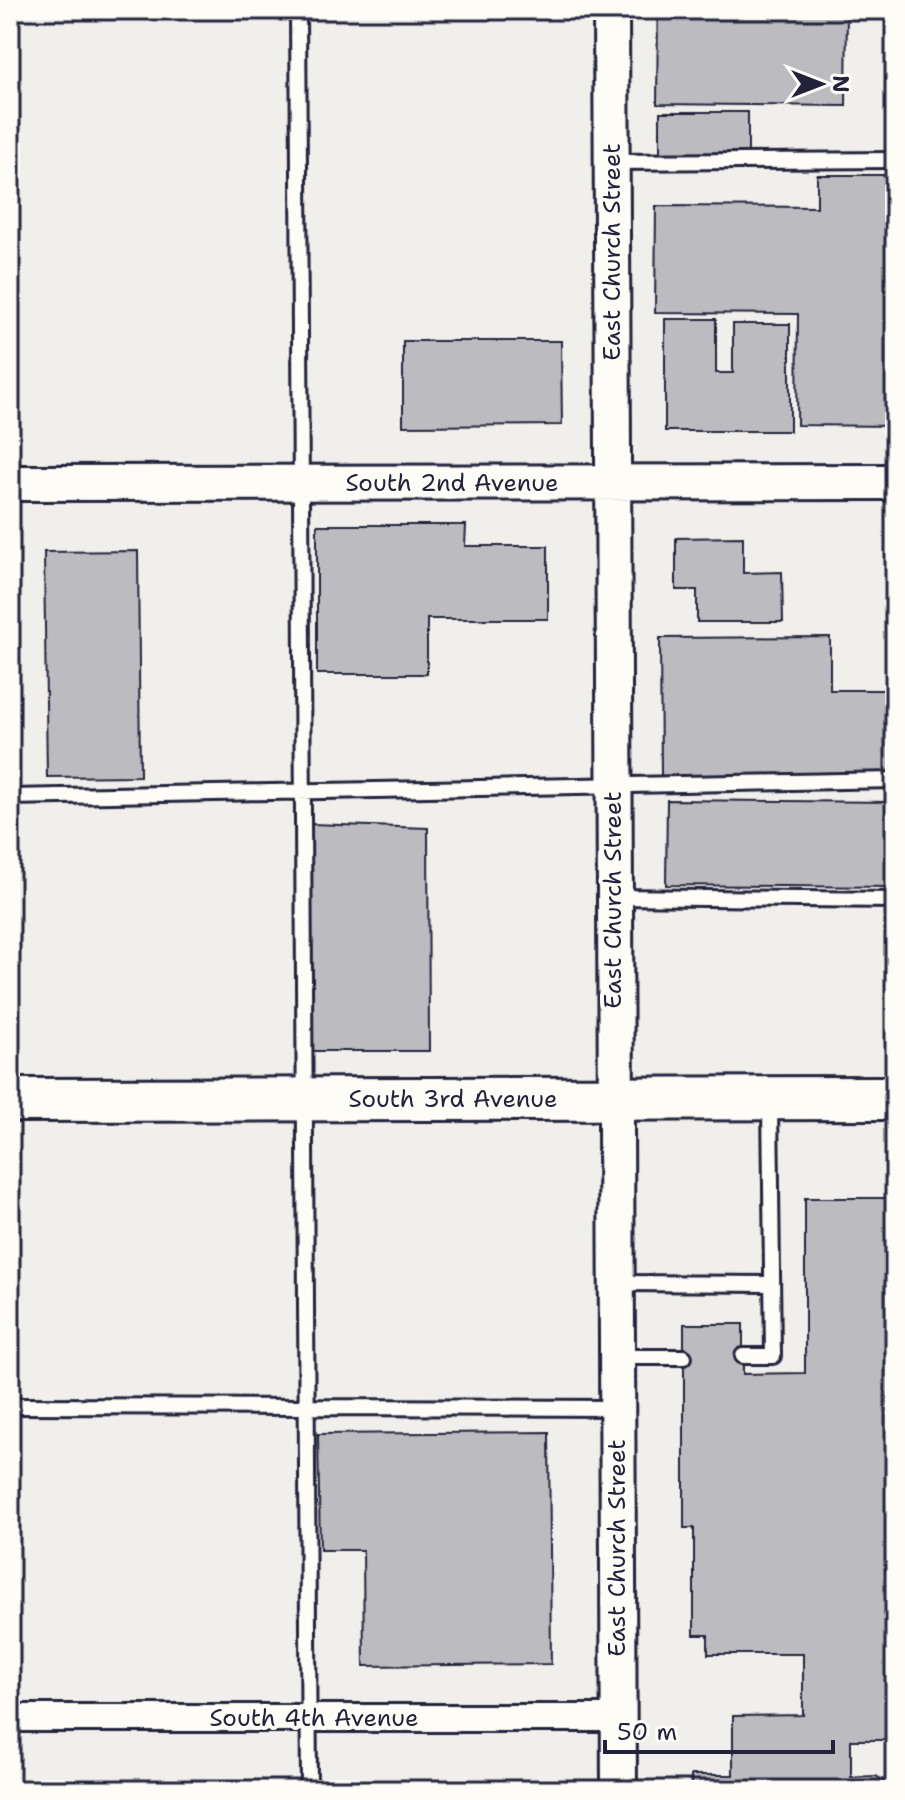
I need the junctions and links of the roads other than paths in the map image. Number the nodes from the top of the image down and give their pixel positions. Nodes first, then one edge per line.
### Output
1 (298, 10) edge
2 (611, 10) edge
3 (895, 160) edge
4 (612, 162) junction
5 (895, 482) edge
6 (10, 483) edge
7 (301, 483) junction
8 (613, 483) junction
9 (895, 780) edge
10 (613, 787) junction
11 (302, 792) junction
12 (10, 797) edge
13 (613, 897) junction
14 (895, 900) edge
15 (895, 1098) edge
16 (304, 1099) junction
17 (613, 1099) junction
18 (770, 1099) junction
19 (10, 1100) edge
20 (615, 1283) junction
21 (772, 1284) junction
22 (743, 1356) dead end
23 (615, 1357) junction
24 (684, 1357) dead end
25 (10, 1406) edge
26 (306, 1407) junction
27 (616, 1408) junction
28 (10, 1718) edge
29 (308, 1718) junction
30 (618, 1718) junction
31 (309, 1790) edge
32 (619, 1790) edge

1 - 7 lane
2 - 4 street, East Church Street
3 - 4 lane
4 - 8 street, East Church Street
5 - 8 street, South 2nd Avenue
6 - 7 street, South 2nd Avenue
7 - 8 street, South 2nd Avenue
7 - 11 lane
8 - 10 street, East Church Street
9 - 10 lane
10 - 11 lane
10 - 13 street, East Church Street
11 - 12 lane
11 - 16 lane
13 - 14 lane
13 - 17 street, East Church Street
15 - 18 main road, South 3rd Avenue
16 - 17 main road, South 3rd Avenue
16 - 19 main road, South 3rd Avenue
16 - 26 lane
17 - 18 main road, South 3rd Avenue
17 - 20 street, East Church Street
18 - 21 lane
20 - 21 lane
20 - 23 street, East Church Street
21 - 22 lane
23 - 24 lane
23 - 27 street, East Church Street
25 - 26 lane
26 - 27 lane
26 - 29 lane
27 - 30 street, East Church Street
28 - 29 street, South 4th Avenue
29 - 30 street, South 4th Avenue
29 - 31 lane
30 - 32 street, East Church Street

